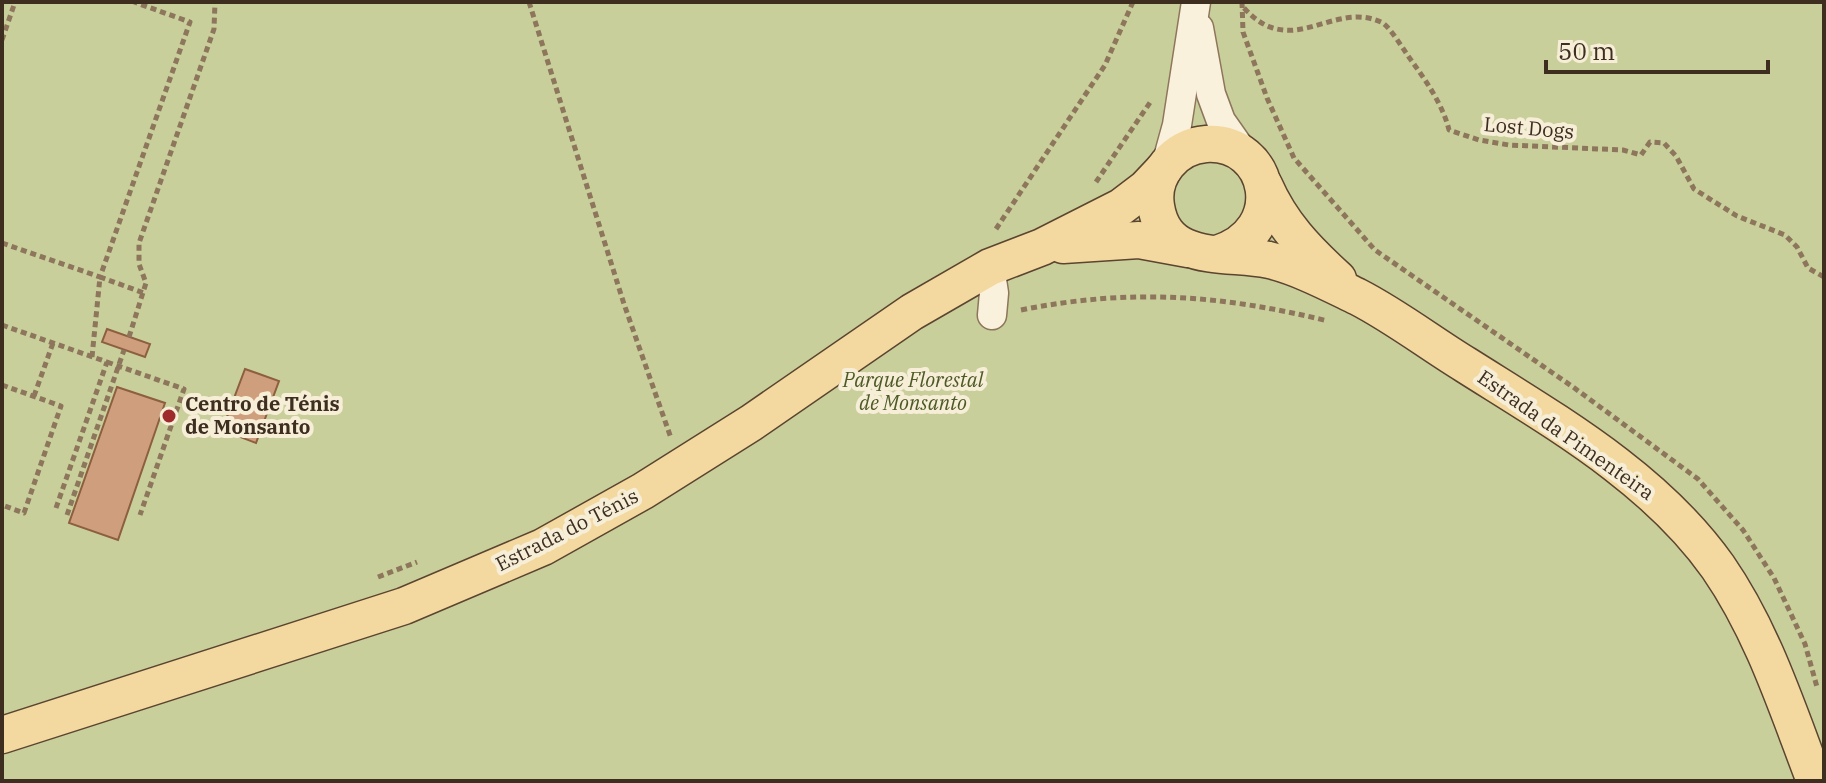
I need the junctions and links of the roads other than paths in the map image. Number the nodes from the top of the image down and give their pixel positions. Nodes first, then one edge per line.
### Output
1 (1195, 5) edge
2 (1164, 168) junction
3 (1255, 171) junction
4 (1042, 247) junction
5 (992, 249) junction
6 (1202, 252) junction
7 (1349, 311) junction
8 (992, 315) road end
9 (2, 735) edge
10 (1815, 781) edge

1 - 2 street, Estrada da Pimenteira
1 - 3 street, Estrada da Pimenteira
2 - 3 main road
2 - 4 main road, Estrada do Ténis
2 - 6 main road, Estrada da Pimenteira
3 - 6 main road
3 - 7 main road, Estrada da Pimenteira
4 - 5 main road, Estrada do Ténis
4 - 6 main road, Estrada do Ténis
5 - 8 street
5 - 9 main road, Estrada do Ténis
6 - 7 main road, Estrada da Pimenteira
7 - 10 main road, Estrada da Pimenteira

